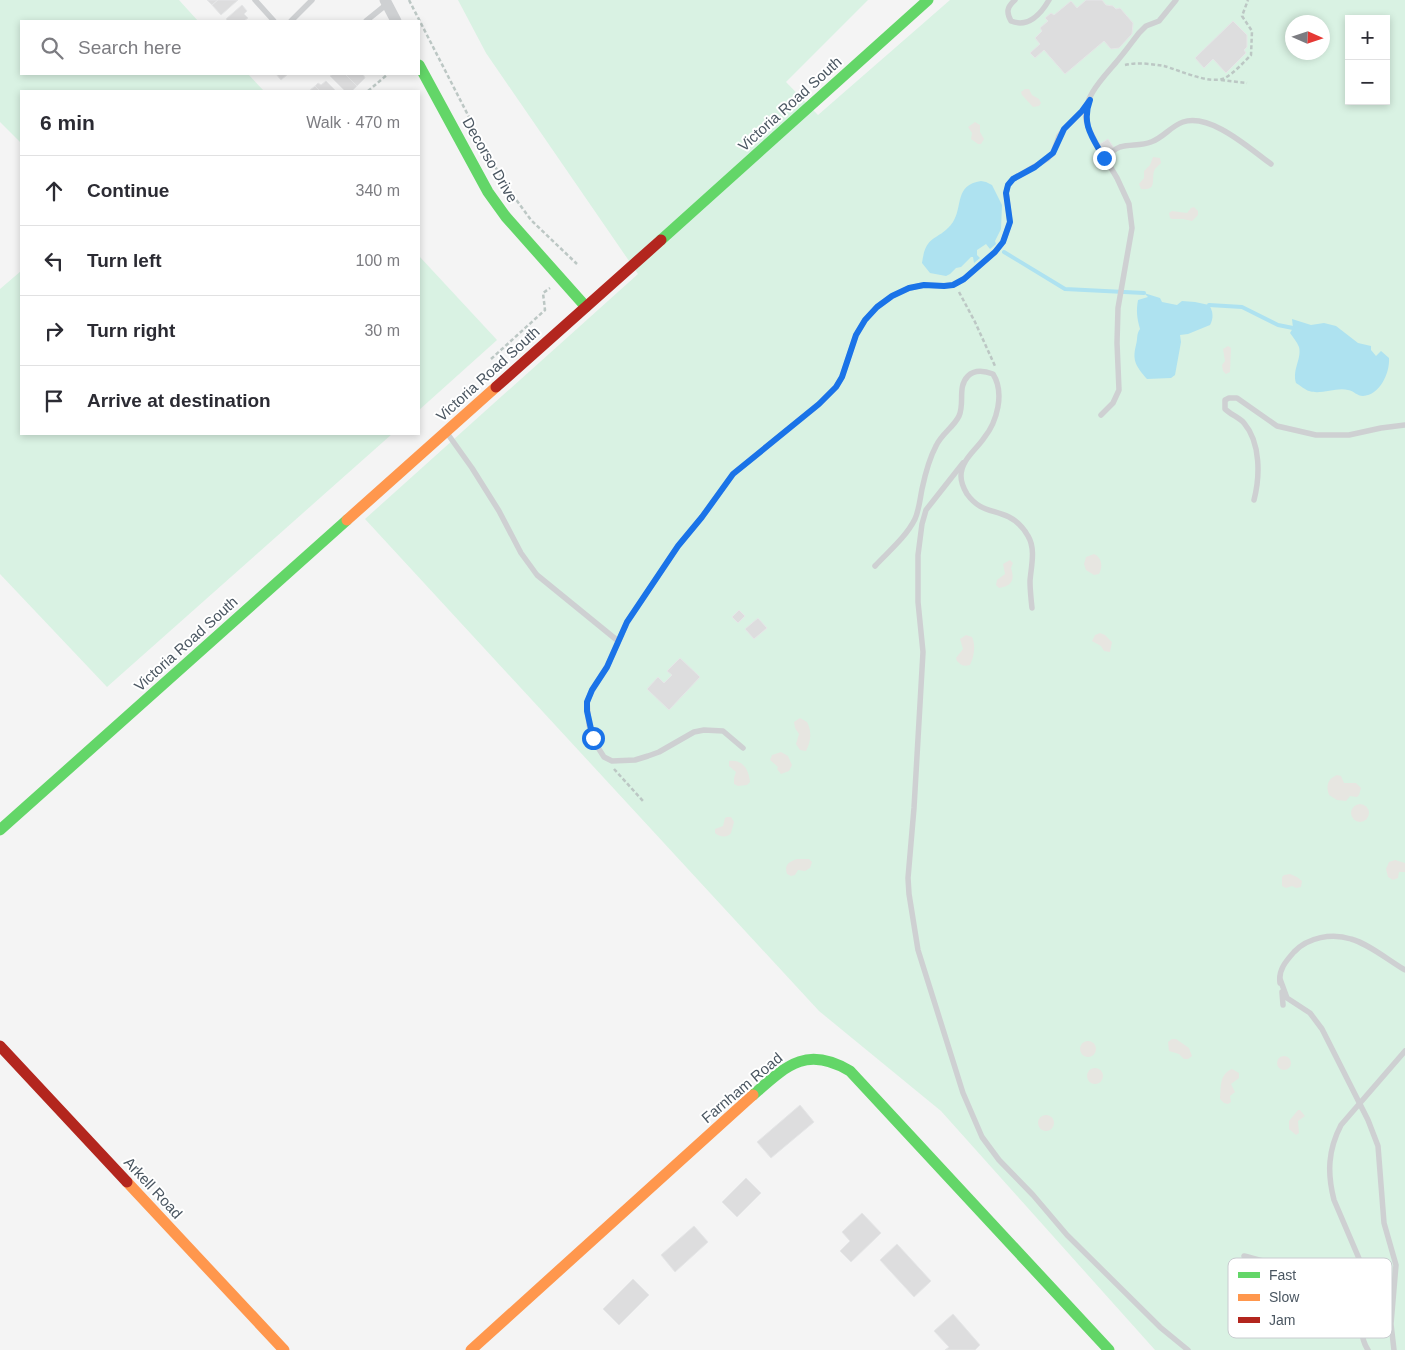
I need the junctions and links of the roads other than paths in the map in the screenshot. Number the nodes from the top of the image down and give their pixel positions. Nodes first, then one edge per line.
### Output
1 (255, 0) edge
2 (312, 0) edge
3 (928, 0) edge
4 (1015, 0) edge
5 (1049, 0) edge
6 (1176, 0) edge
7 (386, 2) edge
8 (273, 20) edge
9 (292, 20) edge
10 (367, 20) edge
11 (395, 20) edge
12 (420, 66) edge
13 (1090, 100) junction
14 (1104, 158) junction
15 (1271, 164) dead end
16 (586, 307) junction
17 (1102, 415) dead end
18 (1405, 426) edge
19 (447, 432) junction
20 (963, 463) junction
21 (1254, 500) dead end
22 (876, 566) dead end
23 (1032, 608) dead end
24 (618, 641) junction
25 (743, 748) dead end
26 (0, 830) edge
27 (1405, 970) edge
28 (1280, 979) junction
29 (1283, 1005) dead end
30 (0, 1046) edge
31 (1405, 1051) edge
32 (1359, 1103) junction
33 (1244, 1256) dead end
34 (1250, 1258) edge
35 (1359, 1258) edge
36 (1392, 1320) edge
37 (1362, 1338) edge
38 (284, 1350) edge
39 (471, 1350) edge
40 (1109, 1350) edge
41 (1188, 1350) edge
42 (1368, 1350) edge

1 - 8 lane
2 - 9 lane
3 - 16 main road, Victoria Road South
4 - 5 lane
6 - 13 lane
7 - 10 lane
7 - 11 street
12 - 16 main road, Decorso Drive
13 - 14 lane
13 - 24 lane
14 - 15 lane
14 - 17 lane
16 - 19 main road, Victoria Road South
18 - 21 lane
19 - 24 lane
19 - 26 main road, Victoria Road South
20 - 22 lane
20 - 23 lane
20 - 41 lane
24 - 25 lane
27 - 28 lane
28 - 29 lane
28 - 32 lane
30 - 38 main road, Arkell Road
31 - 32 lane
32 - 35 lane
32 - 36 lane
33 - 34 lane
37 - 42 lane
39 - 40 main road, Farnham Road

